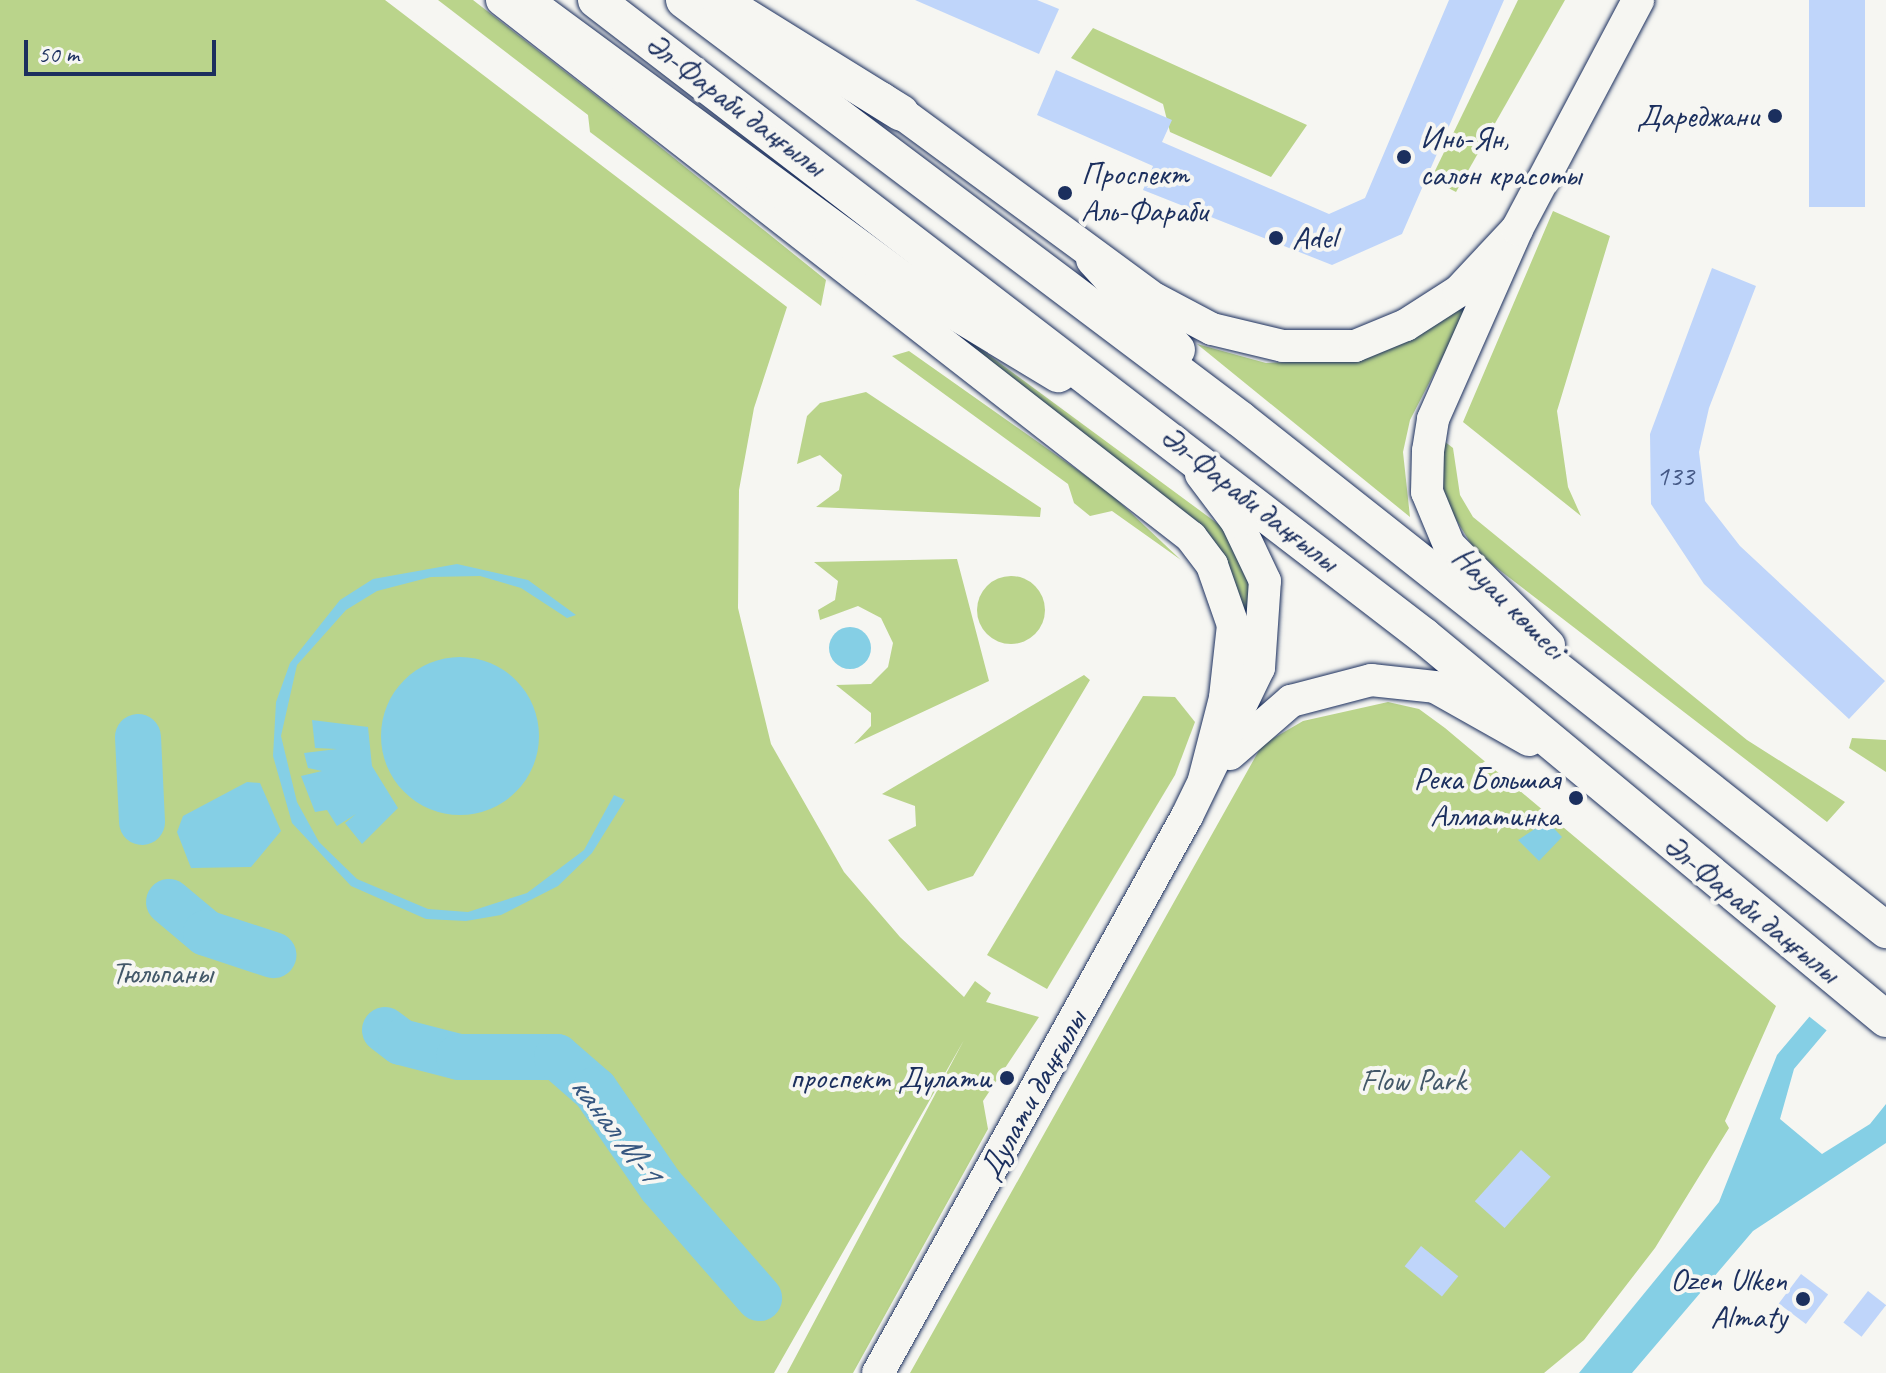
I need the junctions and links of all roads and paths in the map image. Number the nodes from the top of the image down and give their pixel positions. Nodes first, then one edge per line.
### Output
1 (502, 0) edge
2 (523, 0) edge
3 (596, 0) edge
4 (684, 0) edge
5 (719, 0) edge
6 (753, 0) edge
7 (1638, 0) edge
8 (901, 113) junction
9 (1517, 229) junction
10 (1094, 259) junction
11 (1240, 419) junction
12 (1174, 439) junction
13 (1639, 729) junction
14 (1204, 780) junction
15 (1595, 782) junction
16 (1187, 816) junction
17 (1886, 930) edge
18 (1886, 1019) edge
19 (878, 1373) edge

1 - 14 street
2 - 12 main road
3 - 12 main road, Әл-Фараби даңғылы
4 - 11 main road, Әл-Фараби даңғылы
5 - 8 main road
6 - 8 street
7 - 9 street, Науаи көшесі
8 - 10 street
9 - 10 street, Науаи көшесі
9 - 13 street, Науаи көшесі
10 - 11 main road
11 - 13 main road, Әл-Фараби даңғылы
12 - 14 street
12 - 15 main road, Әл-Фараби даңғылы
13 - 17 main road, Әл-Фараби даңғылы
14 - 16 street
15 - 16 street
15 - 18 main road, Әл-Фараби даңғылы
16 - 19 street, Дулати даңғылы

